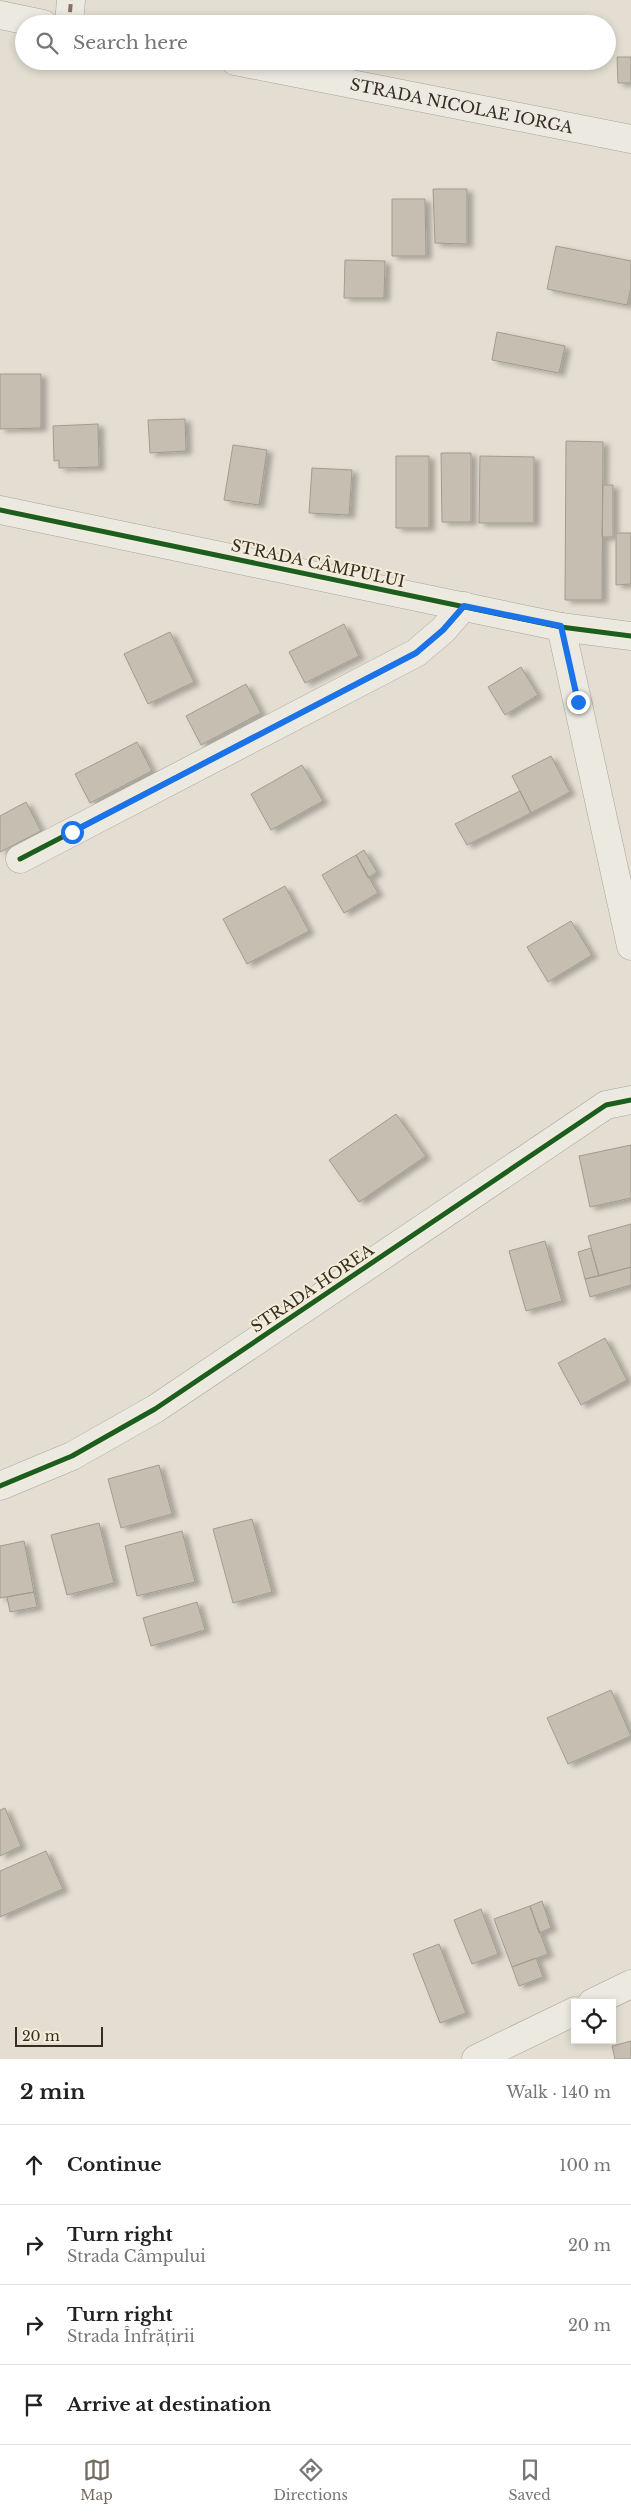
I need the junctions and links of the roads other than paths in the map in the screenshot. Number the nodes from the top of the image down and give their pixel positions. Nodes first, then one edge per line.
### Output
1 (70, 0) edge
2 (0, 15) edge
3 (69, 15) edge
4 (15, 18) edge
5 (281, 70) edge
6 (631, 139) edge
7 (0, 510) edge
8 (464, 606) junction
9 (561, 626) junction
10 (631, 636) edge
11 (20, 859) dead end
12 (631, 946) edge
13 (631, 1100) edge
14 (0, 1486) edge
15 (631, 1984) edge
16 (600, 1999) edge
17 (571, 2013) edge
18 (476, 2059) edge

1 - 3 street
2 - 4 street
5 - 6 street, STRADA NICOLAE IORGA
7 - 8 street, STRADA CÂMPULUI
8 - 9 street, STRADA CÂMPULUI
8 - 11 street
9 - 10 street, STRADA CÂMPULUI
9 - 12 street
13 - 14 street, STRADA HOREA
15 - 16 street
17 - 18 street

